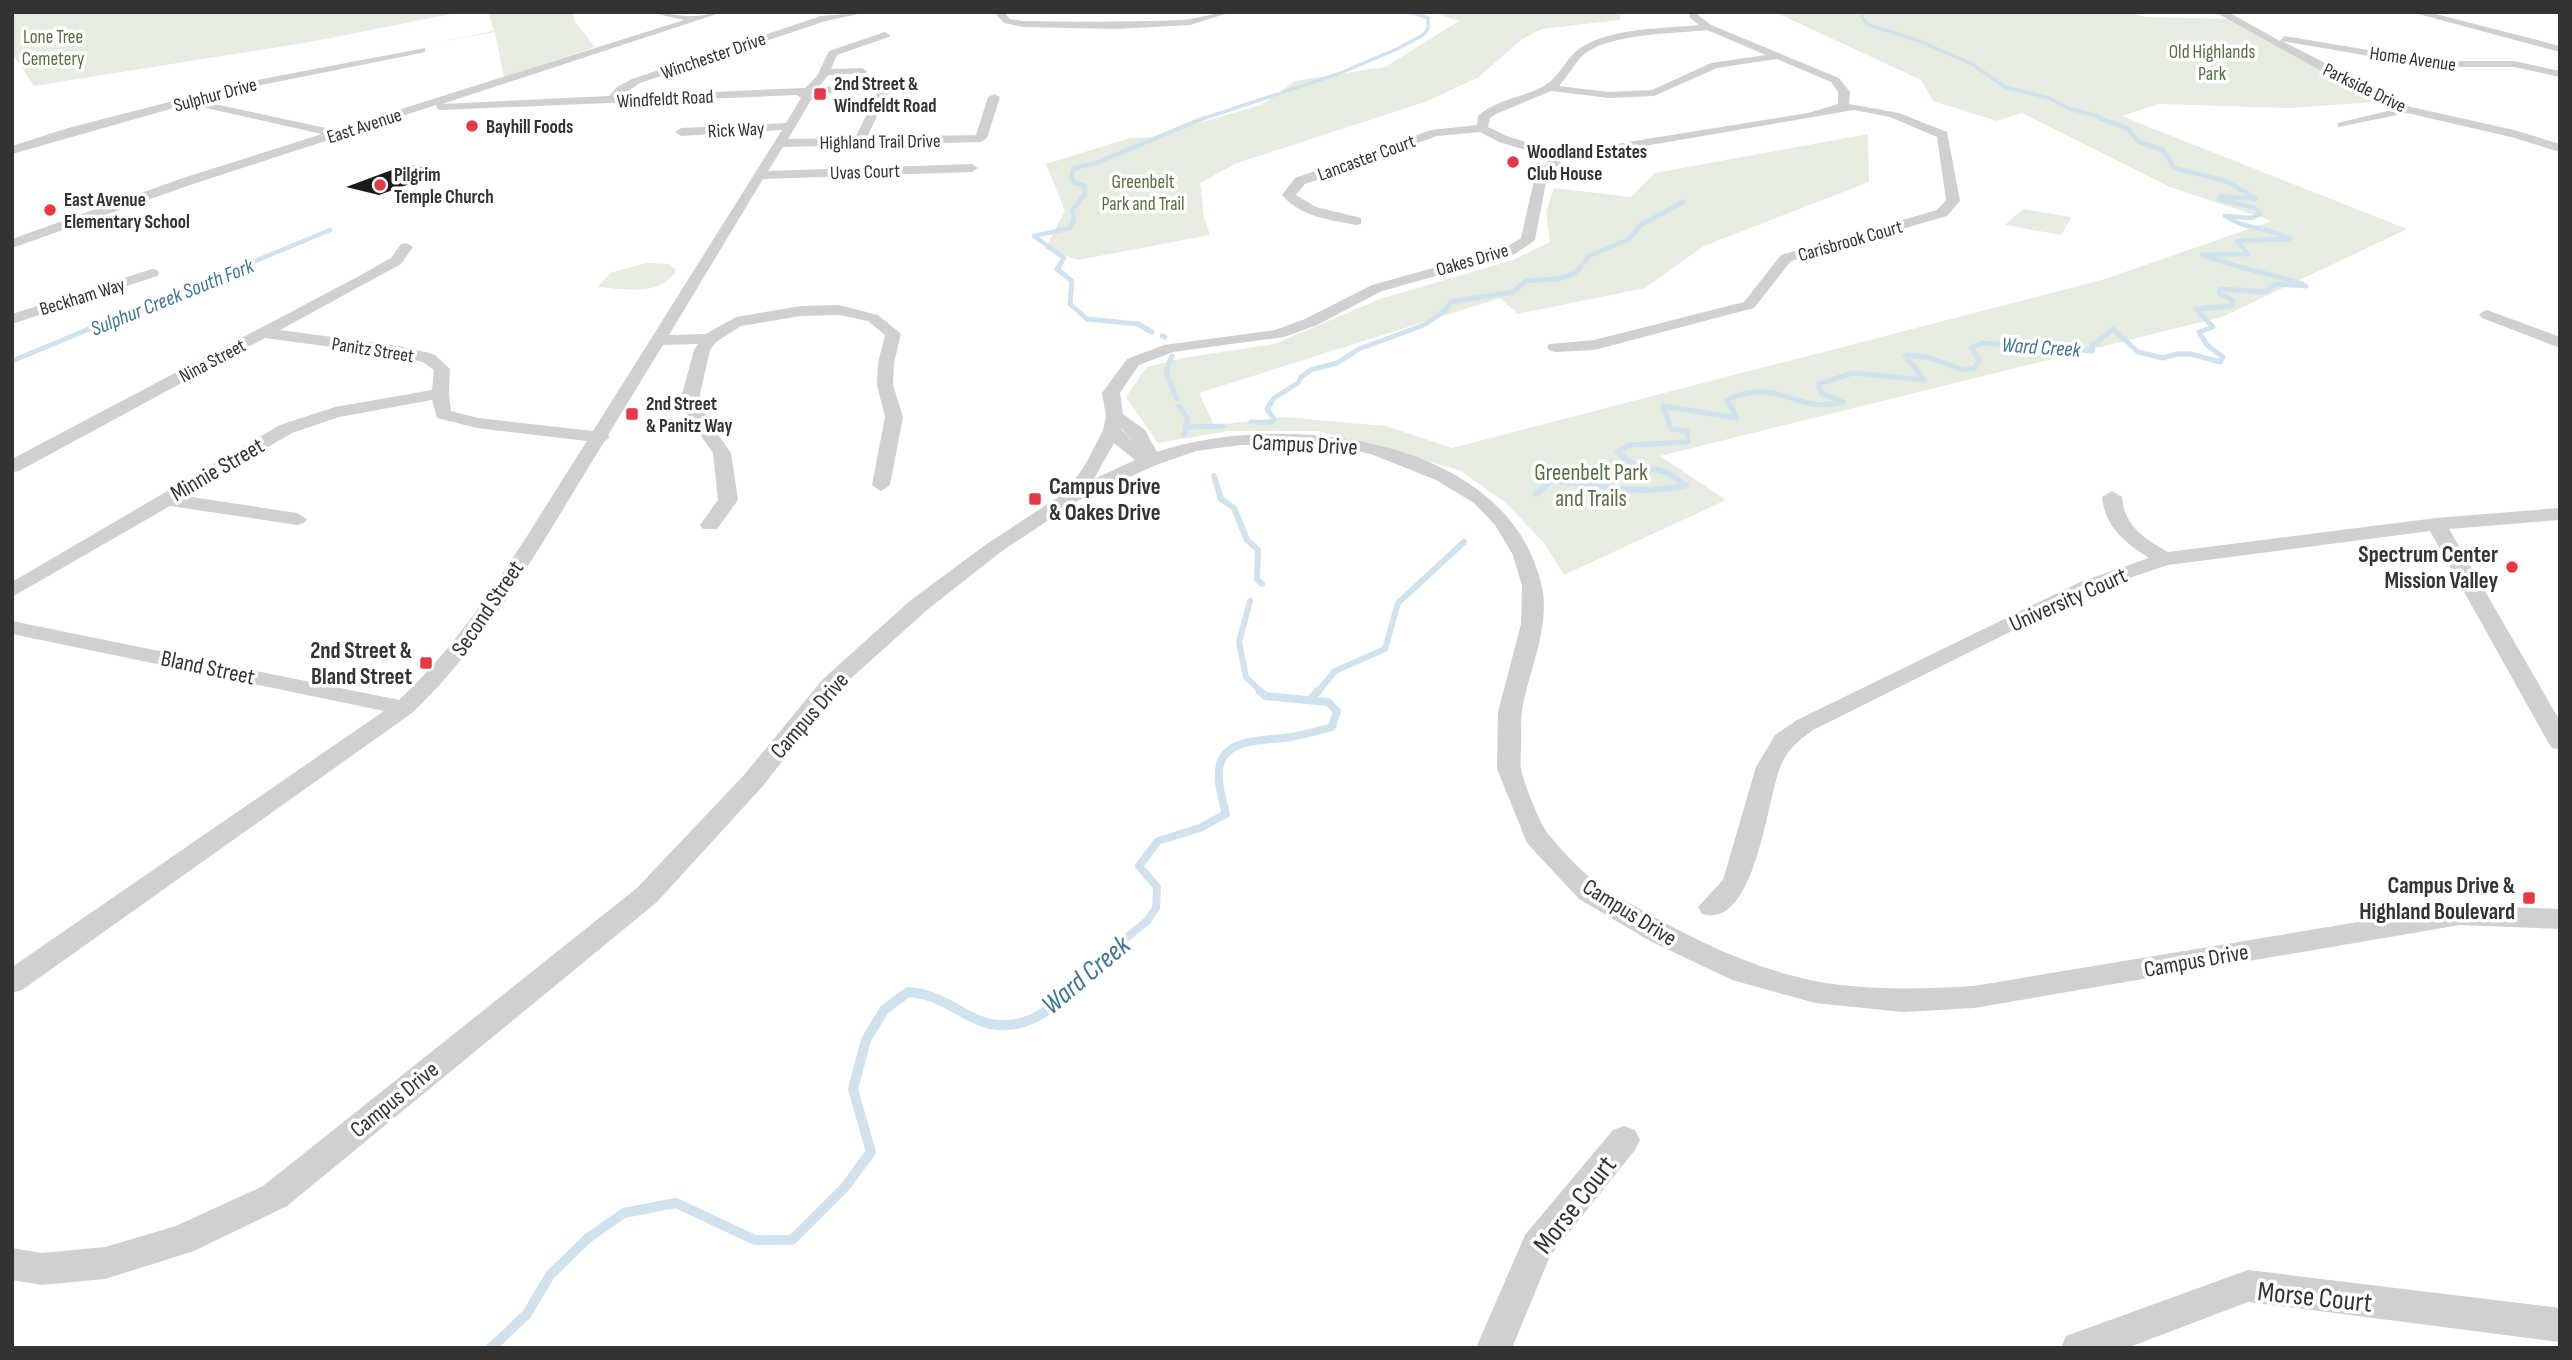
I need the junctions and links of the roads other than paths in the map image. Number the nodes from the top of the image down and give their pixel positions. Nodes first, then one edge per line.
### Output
1 (654, 12) edge
2 (718, 12) edge
3 (862, 12) edge
4 (999, 12) edge
5 (1226, 12) edge
6 (1694, 12) edge
7 (2220, 12) edge
8 (2416, 12) edge
9 (698, 19) junction
10 (1708, 27) junction
11 (885, 35) dead end
12 (2267, 36) junction
13 (2560, 49) edge
14 (421, 50) dead end
15 (1779, 55) junction
16 (862, 71) dead end
17 (825, 72) junction
18 (2560, 74) edge
19 (904, 87) dead end
20 (885, 88) junction
21 (1550, 88) junction
22 (802, 94) junction
23 (994, 97) dead end
24 (611, 101) junction
25 (188, 102) junction
26 (427, 105) junction
27 (1843, 107) junction
28 (2407, 110) junction
29 (2342, 125) dead end
30 (1482, 128) junction
31 (681, 132) dead end
32 (335, 134) junction
33 (785, 134) junction
34 (859, 141) junction
35 (15, 148) edge
36 (2560, 148) edge
37 (1559, 157) junction
38 (972, 168) dead end
39 (759, 175) junction
40 (1356, 221) dead end
41 (12, 244) edge
42 (406, 247) dead end
43 (152, 273) dead end
44 (2487, 315) dead end
45 (12, 319) edge
46 (263, 333) junction
47 (716, 335) junction
48 (659, 336) junction
49 (2560, 343) edge
50 (1555, 347) dead end
51 (440, 394) junction
52 (1114, 423) junction
53 (601, 436) junction
54 (1149, 461) junction
55 (12, 467) edge
56 (881, 485) dead end
57 (1073, 496) junction
58 (2112, 497) dead end
59 (164, 499) junction
60 (2560, 514) edge
61 (297, 519) dead end
62 (2437, 524) junction
63 (710, 525) dead end
64 (2165, 559) junction
65 (12, 591) edge
66 (12, 627) edge
67 (404, 708) junction
68 (2560, 742) edge
69 (1712, 907) dead end
70 (2560, 919) edge
71 (12, 982) edge
72 (1624, 1140) dead end
73 (12, 1265) edge
74 (2560, 1325) edge
75 (1494, 1348) edge
76 (2079, 1348) edge

1 - 9 street
2 - 9 street, East Avenue
3 - 24 street, Winchester Drive
4 - 5 street
6 - 10 street
7 - 12 street, Parkside Drive
8 - 13 street
9 - 26 street, East Avenue
10 - 15 street
10 - 21 street
11 - 17 street
12 - 18 street, Home Avenue
12 - 28 street, Parkside Drive
14 - 25 street, Sulphur Drive
15 - 21 street
15 - 27 street
16 - 17 street
17 - 22 street
19 - 20 street, Windfeldt Road
20 - 22 street, Windfeldt Road
20 - 34 street
21 - 30 street
22 - 24 street, Windfeldt Road
22 - 33 street, Second Street
23 - 34 street, Highland Trail Drive
24 - 26 street, Windfeldt Road
25 - 32 street
25 - 35 street, Sulphur Drive
26 - 32 street, East Avenue
27 - 37 street
27 - 50 street, Carisbrook Court
28 - 29 street
28 - 36 street, Parkside Drive
30 - 37 street
30 - 40 street, Lancaster Court
31 - 33 street, Rick Way
32 - 41 street, East Avenue
33 - 34 street, Highland Trail Drive
33 - 39 street, Second Street
37 - 52 street, Oakes Drive
38 - 39 street, Uvas Court
39 - 48 street, Second Street
42 - 46 street, Nina Street
43 - 45 street, Beckham Way
44 - 49 street
46 - 51 street, Panitz Street
46 - 55 street, Nina Street
47 - 48 street
47 - 56 street
47 - 63 street
48 - 53 street, Second Street
51 - 53 street, Panitz Street
51 - 59 street, Minnie Street
52 - 54 street
52 - 57 street
53 - 67 street, Second Street
54 - 57 street, Campus Drive
54 - 70 street, Campus Drive
57 - 73 street, Campus Drive
58 - 64 street
59 - 61 street
59 - 65 street, Minnie Street
60 - 62 street, University Court
62 - 64 street, University Court
62 - 68 street
64 - 69 street, University Court
66 - 67 street, Bland Street
67 - 71 street, Second Street
72 - 75 street, Morse Court
74 - 76 street, Morse Court

